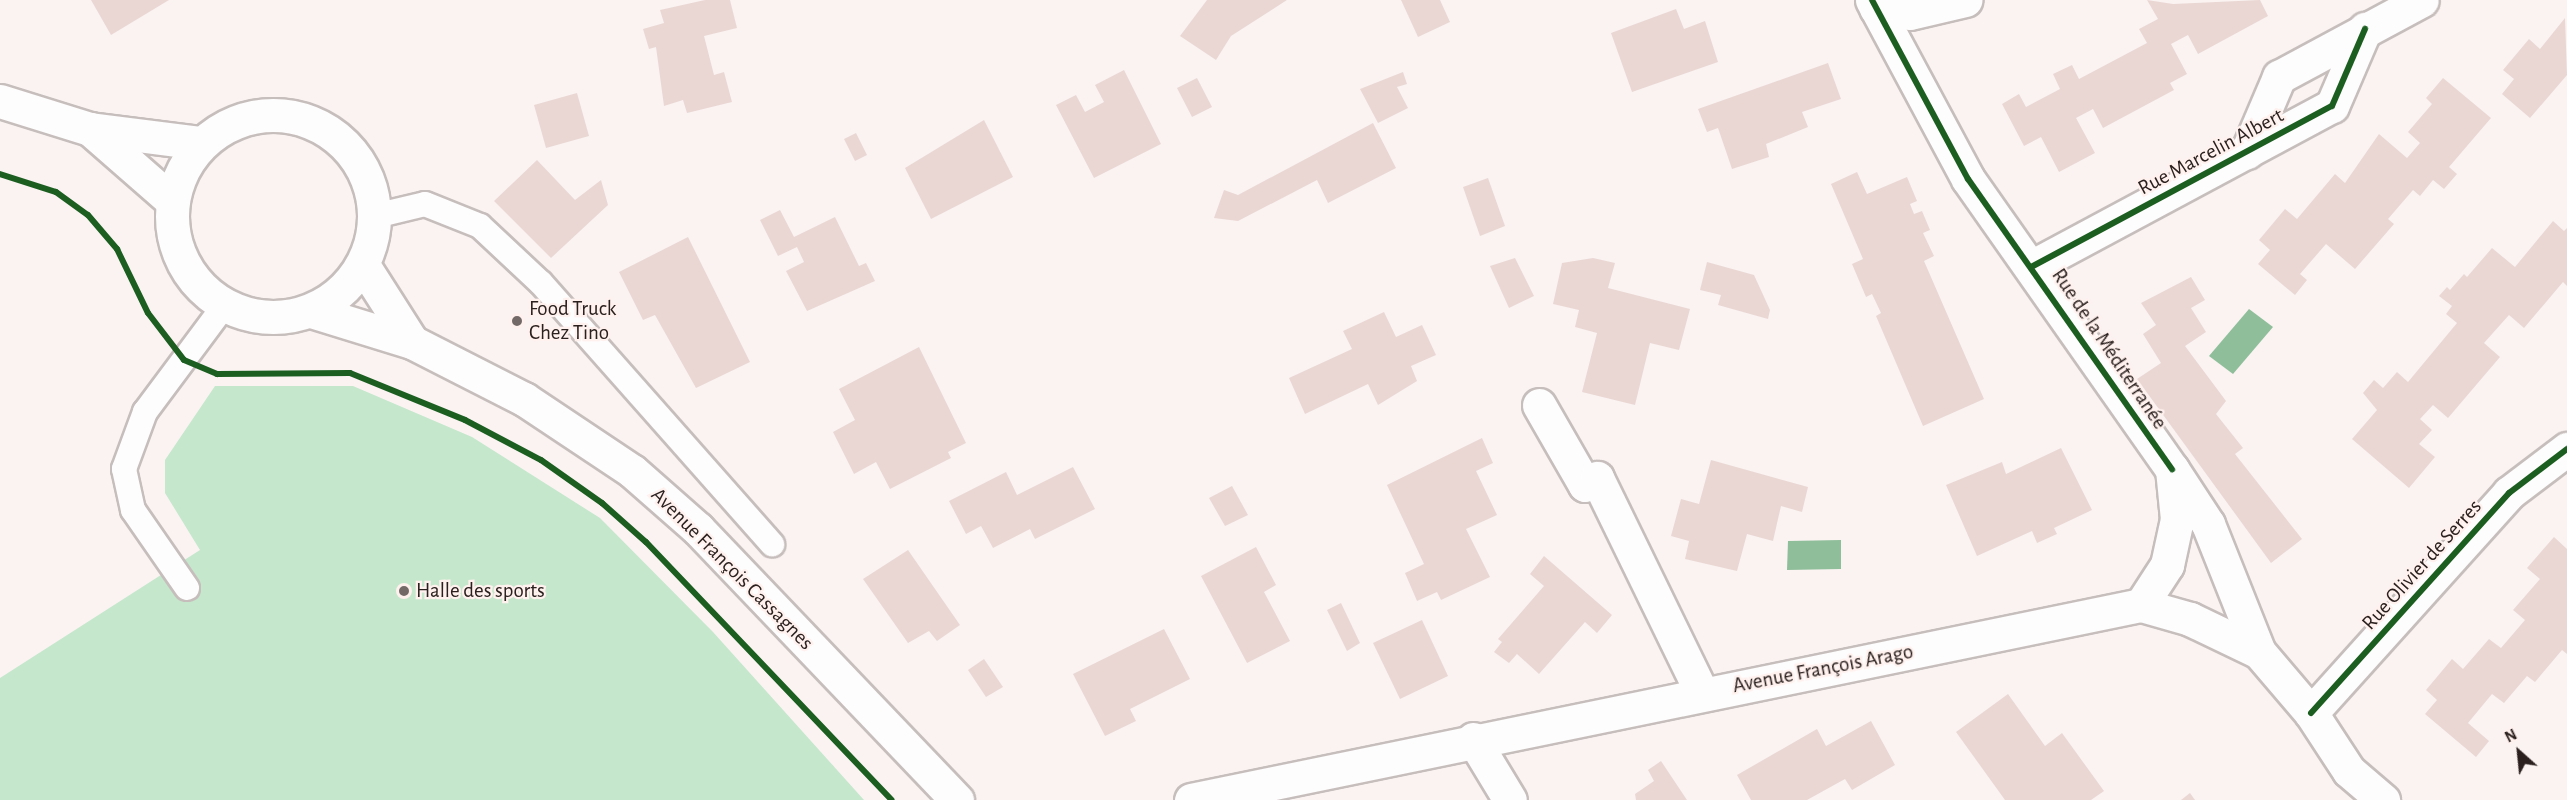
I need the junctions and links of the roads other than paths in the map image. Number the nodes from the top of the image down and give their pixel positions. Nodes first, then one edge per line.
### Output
1 (1965, 0) edge
2 (2422, 0) edge
3 (1874, 4) edge
4 (2365, 30) junction
5 (0, 101) edge
6 (90, 129) junction
7 (201, 143) junction
8 (2247, 152) junction
9 (171, 200) junction
10 (375, 216) junction
11 (363, 265) junction
12 (2033, 266) junction
13 (224, 306) junction
14 (311, 311) junction
15 (412, 342) junction
16 (1539, 405) dead end
17 (2567, 449) edge
18 (2172, 469) junction
19 (772, 544) dead end
20 (187, 588) dead end
21 (2141, 605) junction
22 (2259, 652) junction
23 (1701, 693) junction
24 (2311, 713) junction
25 (1473, 739) junction
26 (2349, 771) junction
27 (1206, 798) edge
28 (957, 800) edge
29 (1510, 800) edge
30 (2363, 800) edge
31 (2383, 800) edge

1 - 3 main road
2 - 4 main road, Rue Marcelin Albert
3 - 12 main road, Rue de la Méditerranée
4 - 8 main road, Rue Marcelin Albert
4 - 8 main road, Rue Marcelin Albert
5 - 6 main road
6 - 7 main road
6 - 9 main road
7 - 9 main road
7 - 10 main road
8 - 12 main road, Rue Marcelin Albert
9 - 13 main road
10 - 11 main road
10 - 19 lane
11 - 14 main road
11 - 15 main road
12 - 18 main road, Rue de la Méditerranée
13 - 14 main road
13 - 20 lane
14 - 15 main road, Avenue François Cassagnes
15 - 28 main road, Avenue François Cassagnes
16 - 23 main road
17 - 24 main road, Rue Olivier de Serres
18 - 21 main road, Rue de la Méditerranée
18 - 22 main road, Rue de la Méditerranée
21 - 22 main road, Avenue François Arago
21 - 23 main road, Avenue François Arago
22 - 24 main road, Avenue François Arago
23 - 25 main road, Avenue François Arago
24 - 26 main road, Avenue François Arago
25 - 27 main road, Avenue François Arago
25 - 29 main road
26 - 30 main road
26 - 31 main road, Avenue François Arago

